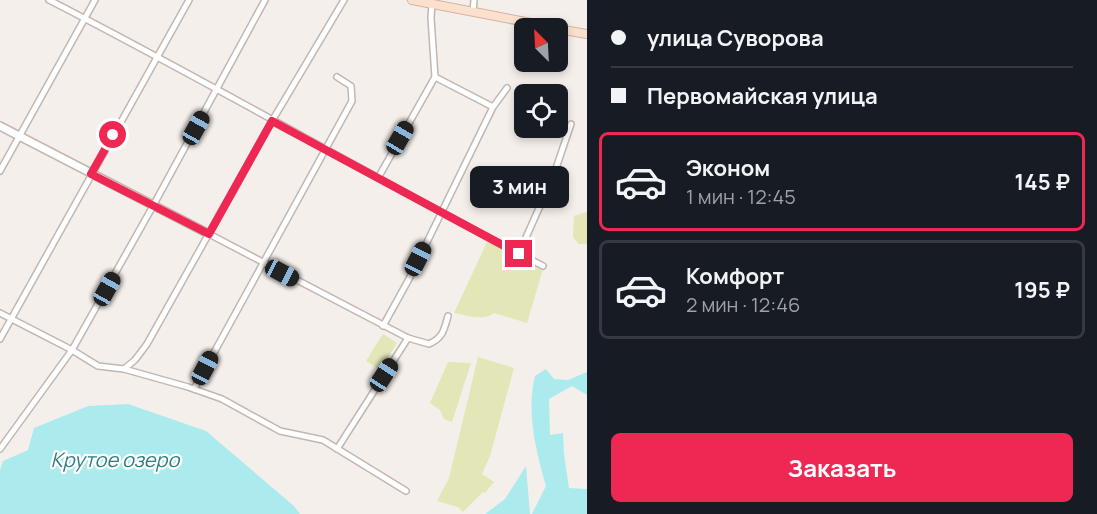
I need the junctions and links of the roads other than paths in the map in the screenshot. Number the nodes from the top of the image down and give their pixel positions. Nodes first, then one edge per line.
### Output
1 (49, 0) edge
2 (94, 0) edge
3 (189, 0) edge
4 (265, 0) edge
5 (344, 0) edge
6 (412, 0) edge
7 (474, 0) edge
8 (432, 4) junction
9 (473, 12) junction
10 (84, 18) junction
11 (514, 20) edge
12 (568, 31) edge
13 (587, 34) edge
14 (158, 58) junction
15 (337, 77) dead end
16 (435, 77) junction
17 (507, 88) dead end
18 (217, 89) junction
19 (493, 107) junction
20 (272, 121) junction
21 (571, 124) dead end
22 (0, 126) edge
23 (19, 136) junction
24 (325, 148) junction
25 (0, 171) edge
26 (91, 174) junction
27 (378, 178) junction
28 (153, 206) junction
29 (441, 213) junction
30 (209, 234) junction
31 (519, 254) junction
32 (262, 263) junction
33 (543, 266) dead end
34 (0, 313) edge
35 (448, 316) dead end
36 (11, 320) junction
37 (383, 326) junction
38 (408, 338) junction
39 (0, 339) edge
40 (72, 350) junction
41 (124, 369) junction
42 (194, 389) junction
43 (0, 449) edge
44 (337, 449) junction
45 (406, 491) dead end

1 - 10 street
2 - 10 street
3 - 14 street
4 - 18 street
5 - 20 street
6 - 8 main road
7 - 9 street
8 - 9 main road
8 - 16 street
9 - 11 main road
10 - 14 street
10 - 23 street
12 - 13 main road
14 - 18 street
14 - 26 street
15 - 24 street
16 - 19 street
16 - 27 street
17 - 19 street
18 - 20 street
18 - 28 street
19 - 29 street
20 - 24 street
20 - 30 street
21 - 31 street
22 - 23 street
23 - 25 street
23 - 26 street
24 - 27 street
24 - 32 street
26 - 28 street
26 - 36 street
27 - 29 street
28 - 30 street
28 - 40 street
29 - 31 street
29 - 37 street
30 - 32 street
30 - 41 street
31 - 33 street
32 - 37 street
32 - 42 street
34 - 36 street
35 - 38 street
36 - 39 street
36 - 40 street
37 - 38 street
38 - 44 street
40 - 41 street
40 - 43 street
41 - 42 street
42 - 44 street
44 - 45 street

